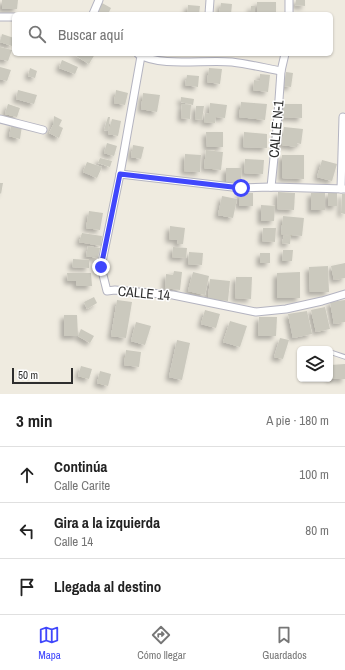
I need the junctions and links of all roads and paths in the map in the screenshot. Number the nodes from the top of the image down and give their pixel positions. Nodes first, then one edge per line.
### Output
1 (99, 0) edge
2 (210, 0) edge
3 (289, 0) edge
4 (94, 12) edge
5 (209, 12) edge
6 (289, 12) edge
7 (0, 17) edge
8 (12, 17) edge
9 (140, 56) edge
10 (143, 56) edge
11 (285, 56) edge
12 (209, 58) edge
13 (281, 71) junction
14 (343, 118) dead end
15 (0, 119) edge
16 (43, 130) dead end
17 (120, 174) junction
18 (271, 187) junction
19 (343, 189) edge
20 (345, 294) edge
21 (333, 353) edge
22 (345, 357) edge

1 - 4 street
2 - 5 street
3 - 6 street
7 - 8 street
9 - 17 street, CALLE 14
10 - 12 street
11 - 13 street, CALLE N-1
12 - 13 street
13 - 18 street, CALLE N-1
14 - 19 street
15 - 16 street
17 - 18 street
17 - 20 street, CALLE 14
18 - 19 street
21 - 22 lane

